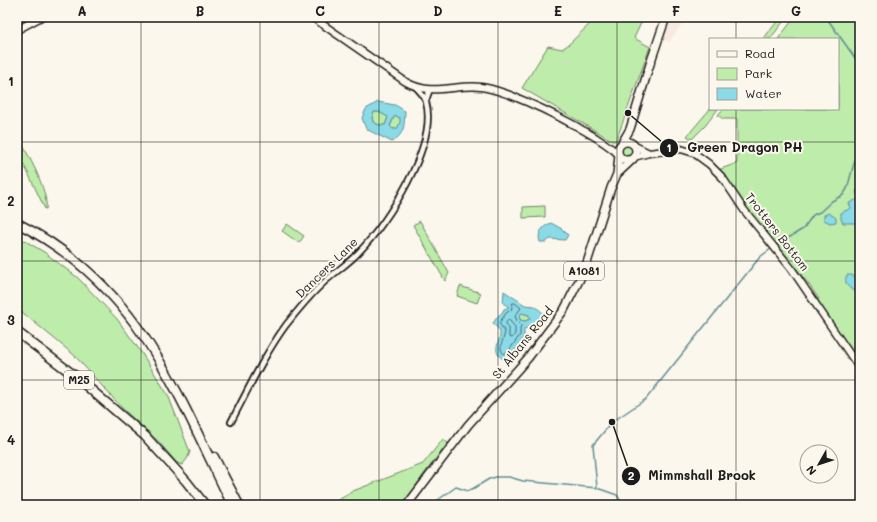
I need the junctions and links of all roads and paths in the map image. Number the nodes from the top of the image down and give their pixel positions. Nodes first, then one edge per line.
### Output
1 (41, 17) edge
2 (312, 17) edge
3 (666, 17) edge
4 (17, 30) edge
5 (416, 87) junction
6 (430, 90) junction
7 (426, 100) junction
8 (630, 129) junction
9 (606, 143) junction
10 (621, 144) junction
11 (635, 145) junction
12 (649, 153) junction
13 (619, 155) junction
14 (634, 158) junction
15 (617, 174) junction
16 (17, 222) edge
17 (17, 332) edge
18 (860, 369) edge
19 (188, 413) junction
20 (231, 422) dead end
21 (138, 430) junction
22 (198, 505) edge
23 (205, 505) edge
24 (232, 505) edge
25 (239, 505) edge
26 (407, 505) edge

1 - 4 street
2 - 5 street
3 - 8 main road
5 - 6 street
5 - 7 street
6 - 7 street, Dancers Lane
6 - 9 street
7 - 20 street, Dancers Lane
8 - 10 main road
8 - 11 main road
9 - 10 street
9 - 13 street
10 - 11 main road
10 - 13 main road
11 - 12 street
11 - 14 main road
12 - 14 street, Trotters Bottom
12 - 18 street, Trotters Bottom
13 - 14 main road
13 - 15 main road, St Albans Road / A1081
14 - 15 main road, St Albans Road / A1081
15 - 26 main road, St Albans Road / A1081
16 - 19 highway
17 - 21 highway, M25
19 - 24 highway
19 - 25 highway
21 - 22 highway, M25
21 - 23 highway, M25

